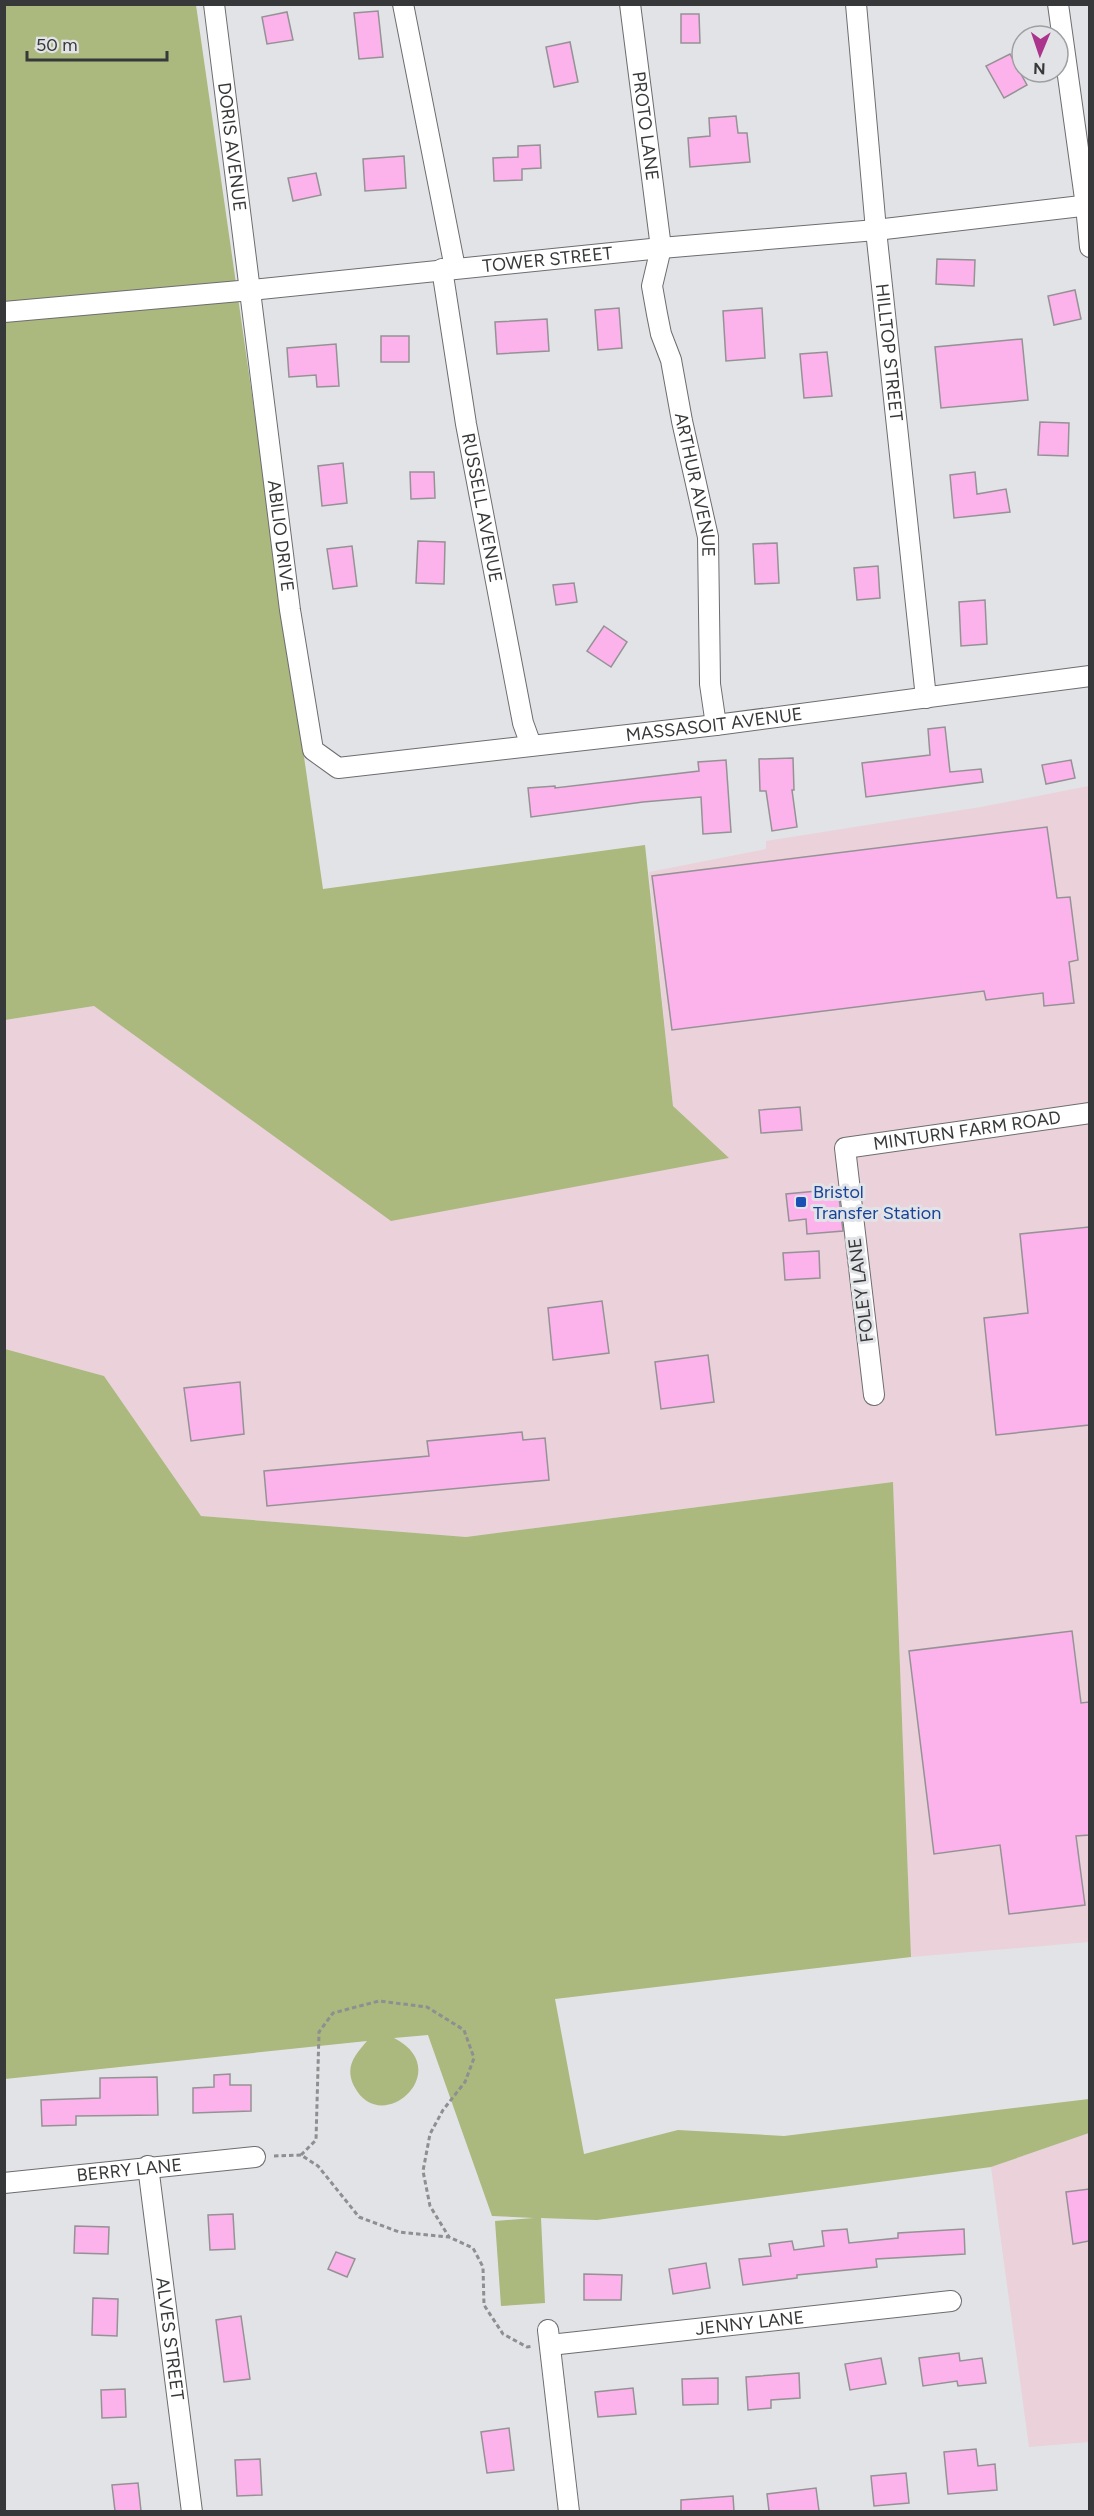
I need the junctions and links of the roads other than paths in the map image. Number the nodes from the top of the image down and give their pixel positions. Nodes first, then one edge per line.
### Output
1 (214, 4) edge
2 (403, 4) edge
3 (630, 4) edge
4 (856, 4) edge
5 (1058, 4) edge
6 (1088, 206) edge
7 (876, 230) junction
8 (1089, 247) edge
9 (661, 248) junction
10 (448, 268) junction
11 (251, 290) junction
12 (4, 312) edge
13 (1089, 676) edge
14 (926, 698) junction
15 (716, 725) junction
16 (531, 745) junction
17 (338, 768) joint
18 (1089, 1113) edge
19 (845, 1148) joint
20 (874, 1395) dead end
21 (255, 2157) road end
22 (148, 2166) junction
23 (4, 2183) edge
24 (951, 2301) dead end
25 (192, 2511) edge
26 (569, 2511) edge

1 - 11 street, DORIS AVENUE
2 - 10 street, RUSSELL AVENUE
3 - 9 street, PROTO LANE
4 - 7 street, HILLTOP STREET
5 - 6 street
6 - 7 street, TOWER STREET
6 - 8 street
7 - 9 street, TOWER STREET
7 - 14 street, HILLTOP STREET
9 - 10 street, TOWER STREET
9 - 15 street, ARTHUR AVENUE
10 - 11 street, TOWER STREET
10 - 16 street, RUSSELL AVENUE
11 - 12 street, TOWER STREET
11 - 17 street, ABILIO DRIVE
13 - 14 street, MASSASOIT AVENUE
14 - 15 street, MASSASOIT AVENUE
15 - 16 street, MASSASOIT AVENUE
16 - 17 street, MASSASOIT AVENUE
18 - 19 street, MINTURN FARM ROAD
19 - 20 street, FOLEY LANE
21 - 22 street, BERRY LANE
22 - 23 street, BERRY LANE
22 - 25 street, ALVES STREET
24 - 26 street, JENNY LANE

